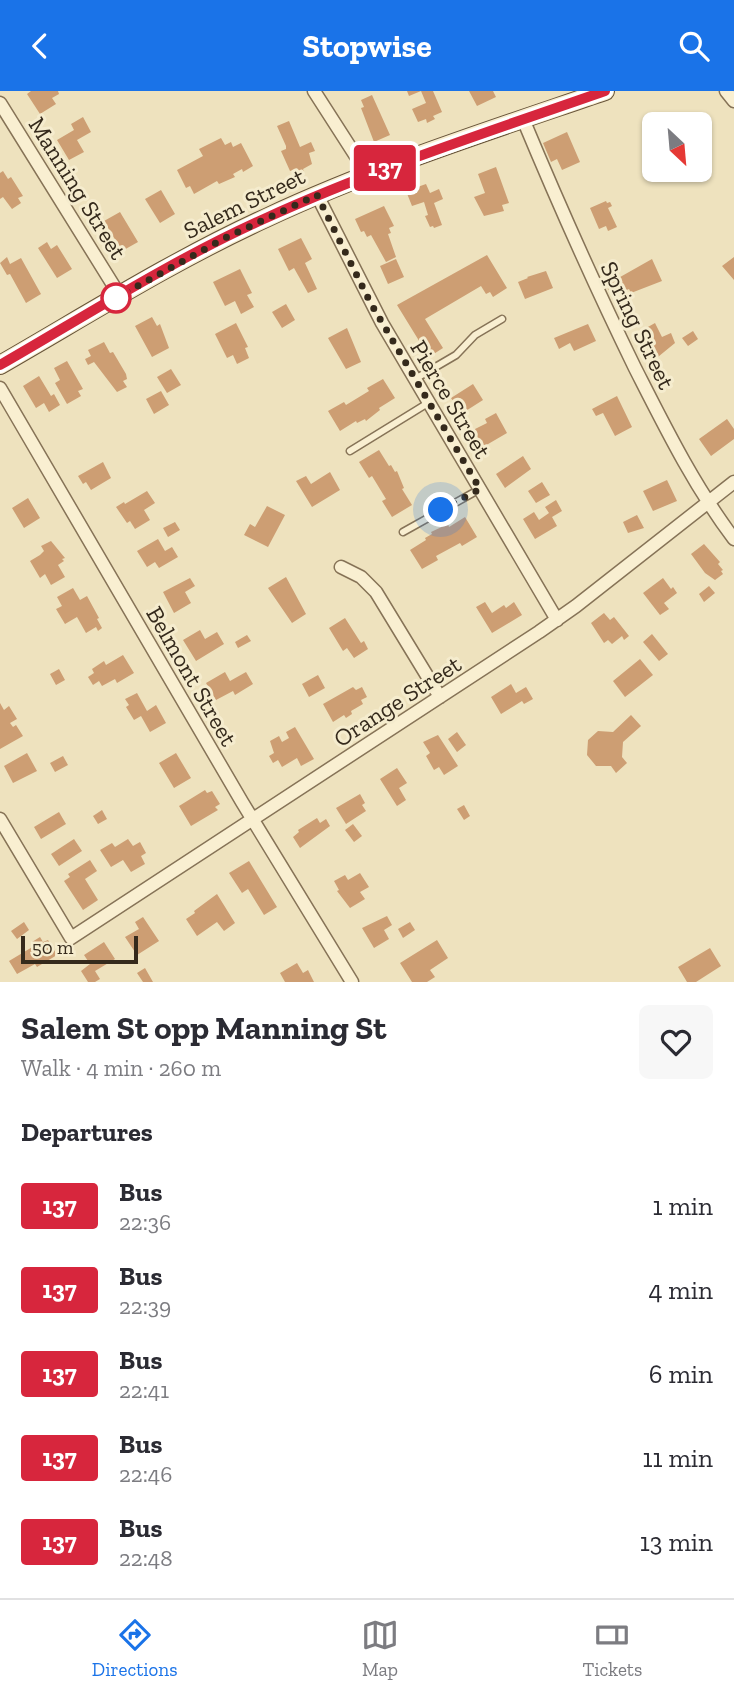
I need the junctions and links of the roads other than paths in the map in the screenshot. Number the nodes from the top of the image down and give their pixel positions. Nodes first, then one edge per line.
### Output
1 (314, 91) edge
2 (605, 91) edge
3 (726, 91) edge
4 (734, 101) edge
5 (0, 103) edge
6 (523, 119) junction
7 (368, 174) junction
8 (317, 195) junction
9 (120, 296) junction
10 (502, 319) dead end
11 (0, 365) edge
12 (415, 379) junction
13 (0, 388) edge
14 (428, 403) junction
15 (350, 451) dead end
16 (734, 482) edge
17 (480, 489) junction
18 (707, 503) junction
19 (403, 532) dead end
20 (734, 539) edge
21 (341, 567) dead end
22 (557, 620) junction
23 (440, 697) junction
24 (0, 818) edge
25 (253, 820) junction
26 (352, 982) edge

1 - 7 street
2 - 6 main road, Salem Street
3 - 4 street
5 - 9 street, Manning Street
6 - 7 main road, Salem Street
6 - 18 street, Spring Street
7 - 8 main road, Salem Street
8 - 9 main road, Salem Street
8 - 12 street, Pierce Street
9 - 11 main road, Salem Street
10 - 12 lane
12 - 14 street, Pierce Street
13 - 25 street, Belmont Street
14 - 15 lane
14 - 17 street, Pierce Street
16 - 18 street, Orange Street
17 - 19 lane
17 - 22 street, Pierce Street
18 - 20 street, Spring Street
18 - 22 street, Orange Street
21 - 23 street
22 - 23 street, Orange Street
23 - 25 street, Orange Street
24 - 25 street, Orange Street
25 - 26 street, Belmont Street

